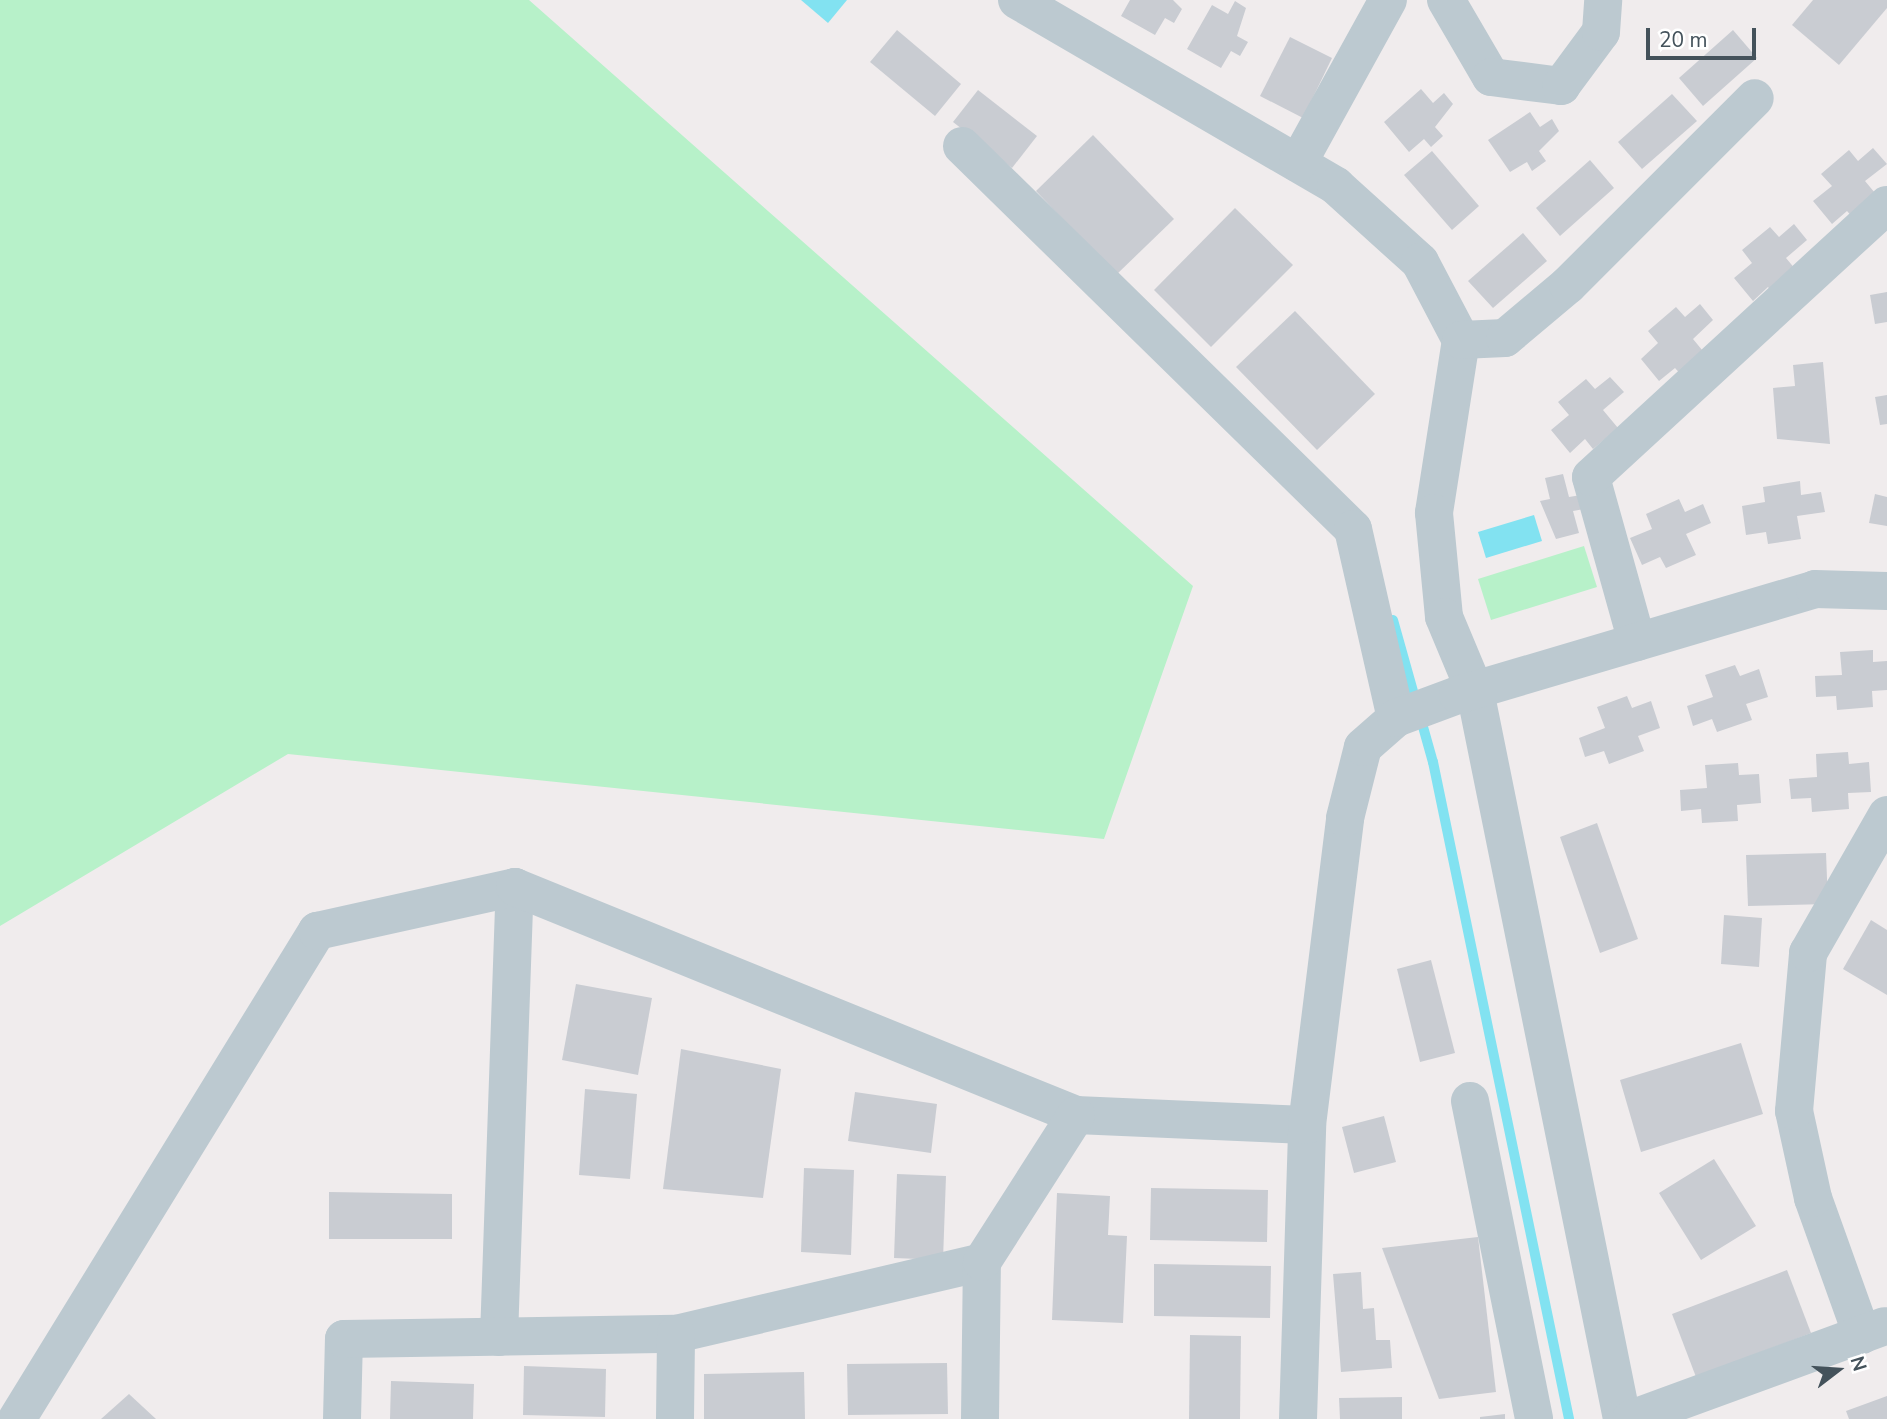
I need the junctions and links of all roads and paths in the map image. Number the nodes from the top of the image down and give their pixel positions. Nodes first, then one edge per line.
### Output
1 (1017, 0) edge
2 (1388, 0) edge
3 (1446, 0) edge
4 (1603, 0) edge
5 (1755, 98) dead end
6 (962, 146) dead end
7 (1298, 163) junction
8 (1887, 205) edge
9 (1461, 340) junction
10 (1887, 591) edge
11 (1637, 642) junction
12 (1467, 693) junction
13 (1396, 718) junction
14 (1887, 815) edge
15 (515, 887) junction
16 (1471, 1101) dead end
17 (1076, 1115) junction
18 (1307, 1125) junction
19 (982, 1262) junction
20 (1875, 1330) edge
21 (676, 1334) junction
22 (499, 1337) junction
23 (18, 1419) edge
24 (342, 1419) edge
25 (675, 1419) edge
26 (980, 1419) edge
27 (1298, 1419) edge
28 (1534, 1419) edge
29 (1622, 1419) edge
30 (1631, 1419) edge

1 - 7 street
2 - 7 street
3 - 4 street
5 - 9 street
6 - 13 street
7 - 9 street
8 - 11 street
9 - 12 street
10 - 11 street
11 - 12 street
12 - 13 street
12 - 29 street
13 - 18 street
14 - 20 street
15 - 17 street
15 - 22 street
15 - 23 street
16 - 28 street
17 - 18 street
17 - 19 street
18 - 27 street
19 - 21 street
19 - 26 street
20 - 30 street
21 - 22 street
21 - 25 street
22 - 24 street

